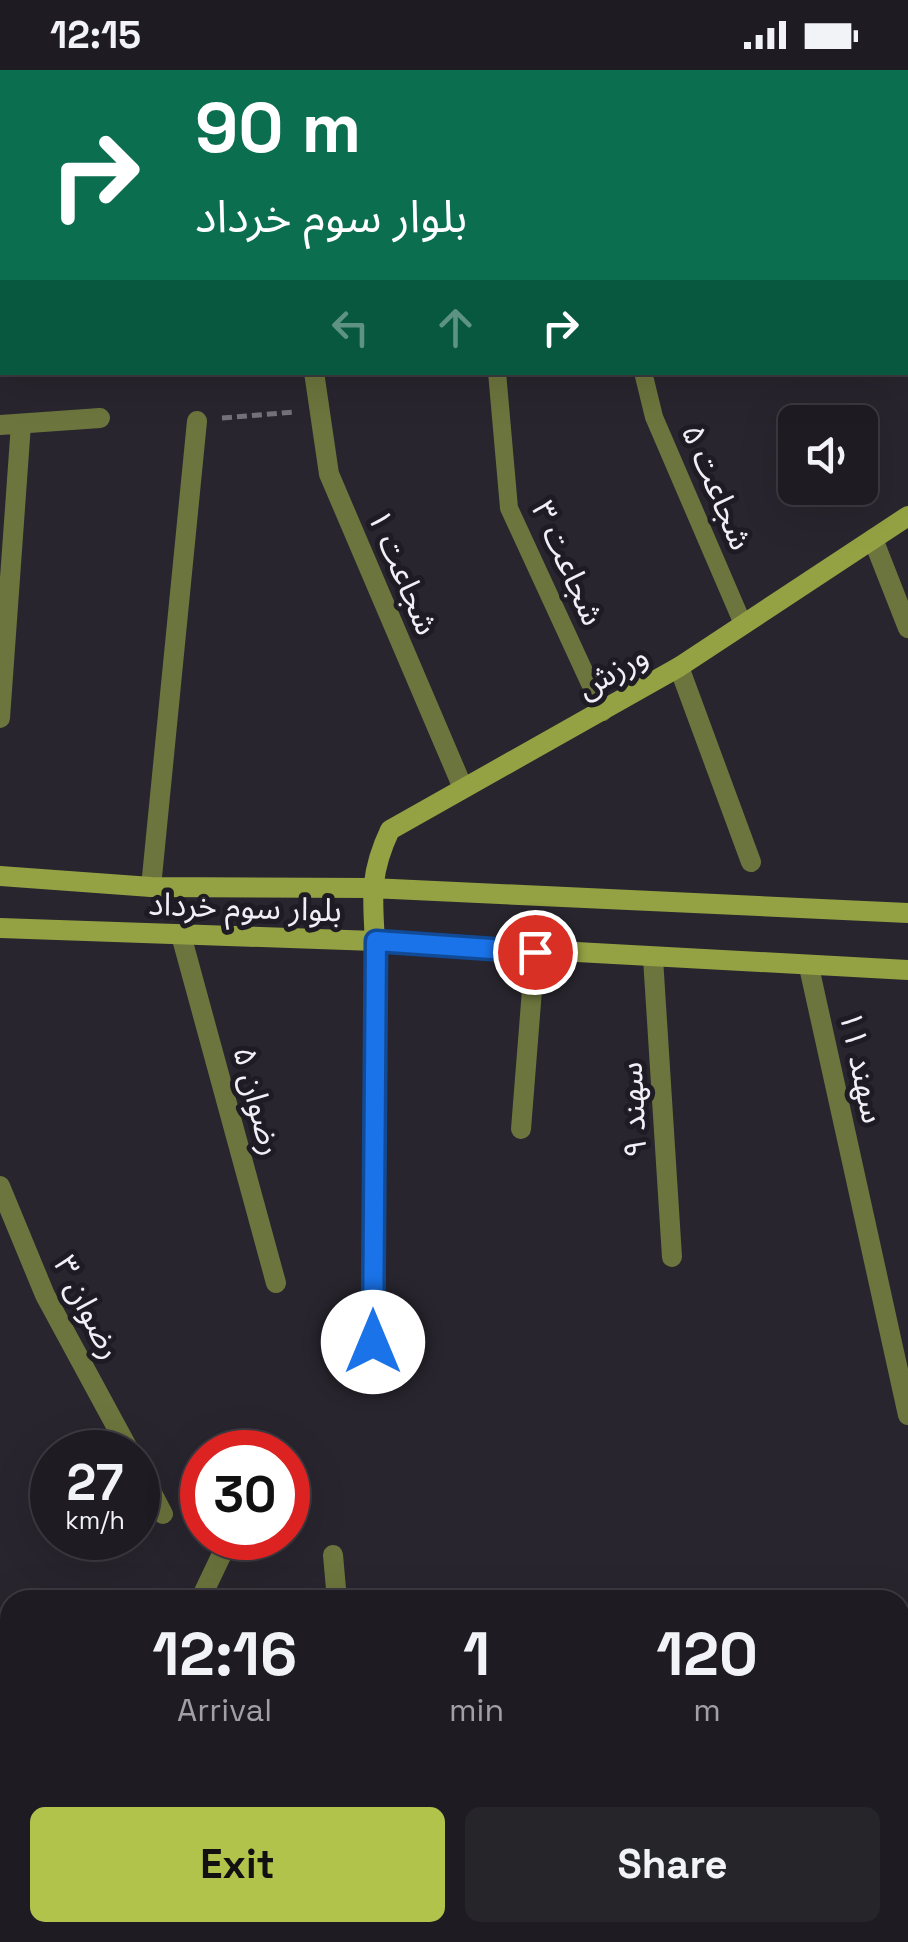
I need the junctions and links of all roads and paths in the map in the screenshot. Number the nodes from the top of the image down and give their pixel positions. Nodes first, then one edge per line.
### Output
1 (314, 375) edge
2 (496, 375) edge
3 (643, 375) edge
4 (318, 410) junction
5 (100, 418) dead end
6 (198, 420) joint
7 (10, 424) edge
8 (908, 516) edge
9 (874, 539) junction
10 (743, 624) junction
11 (908, 628) edge
12 (679, 667) junction
13 (602, 712) junction
14 (0, 718) edge
15 (463, 788) junction
16 (751, 862) dead end
17 (0, 876) edge
18 (151, 887) junction
19 (371, 888) junction
20 (908, 913) edge
21 (0, 928) edge
22 (182, 935) junction
23 (376, 941) junction
24 (535, 952) junction
25 (654, 958) junction
26 (809, 967) junction
27 (908, 970) edge
28 (520, 1129) dead end
29 (0, 1186) edge
30 (672, 1257) dead end
31 (276, 1283) dead end
32 (373, 1342) dead end
33 (908, 1415) edge
34 (118, 1430) edge
35 (160, 1508) edge
36 (163, 1514) dead end
37 (333, 1556) dead end
38 (219, 1560) edge
39 (205, 1590) edge
40 (336, 1590) edge

1 - 4 street, شجاعت ۱
2 - 13 lane, شجاعت ۳
3 - 10 lane, شجاعت ۵
4 - 6 path
4 - 15 street, شجاعت ۱
5 - 7 street
6 - 18 street
7 - 14 street
8 - 9 main road, ورزش
9 - 10 main road, ورزش
9 - 11 street
10 - 12 main road, ورزش
12 - 13 main road, ورزش
12 - 16 street
13 - 15 main road, ورزش
15 - 19 main road, ورزش
17 - 18 main road, بلوار سوم خرداد
18 - 19 main road, بلوار سوم خرداد
19 - 20 main road, بلوار سوم خرداد
19 - 23 main road
21 - 22 main road, بلوار سوم خرداد
22 - 23 main road, بلوار سوم خرداد
22 - 31 street, رضوان ۵
23 - 24 main road, بلوار سوم خرداد
23 - 32 street
24 - 25 main road, بلوار سوم خرداد
24 - 28 street
25 - 26 main road, بلوار سوم خرداد
25 - 30 street, سهند ۹
26 - 27 main road, بلوار سوم خرداد
26 - 33 street, سهند ۱۱
29 - 34 street, رضوان ۳
35 - 36 street
37 - 40 street
38 - 39 street

